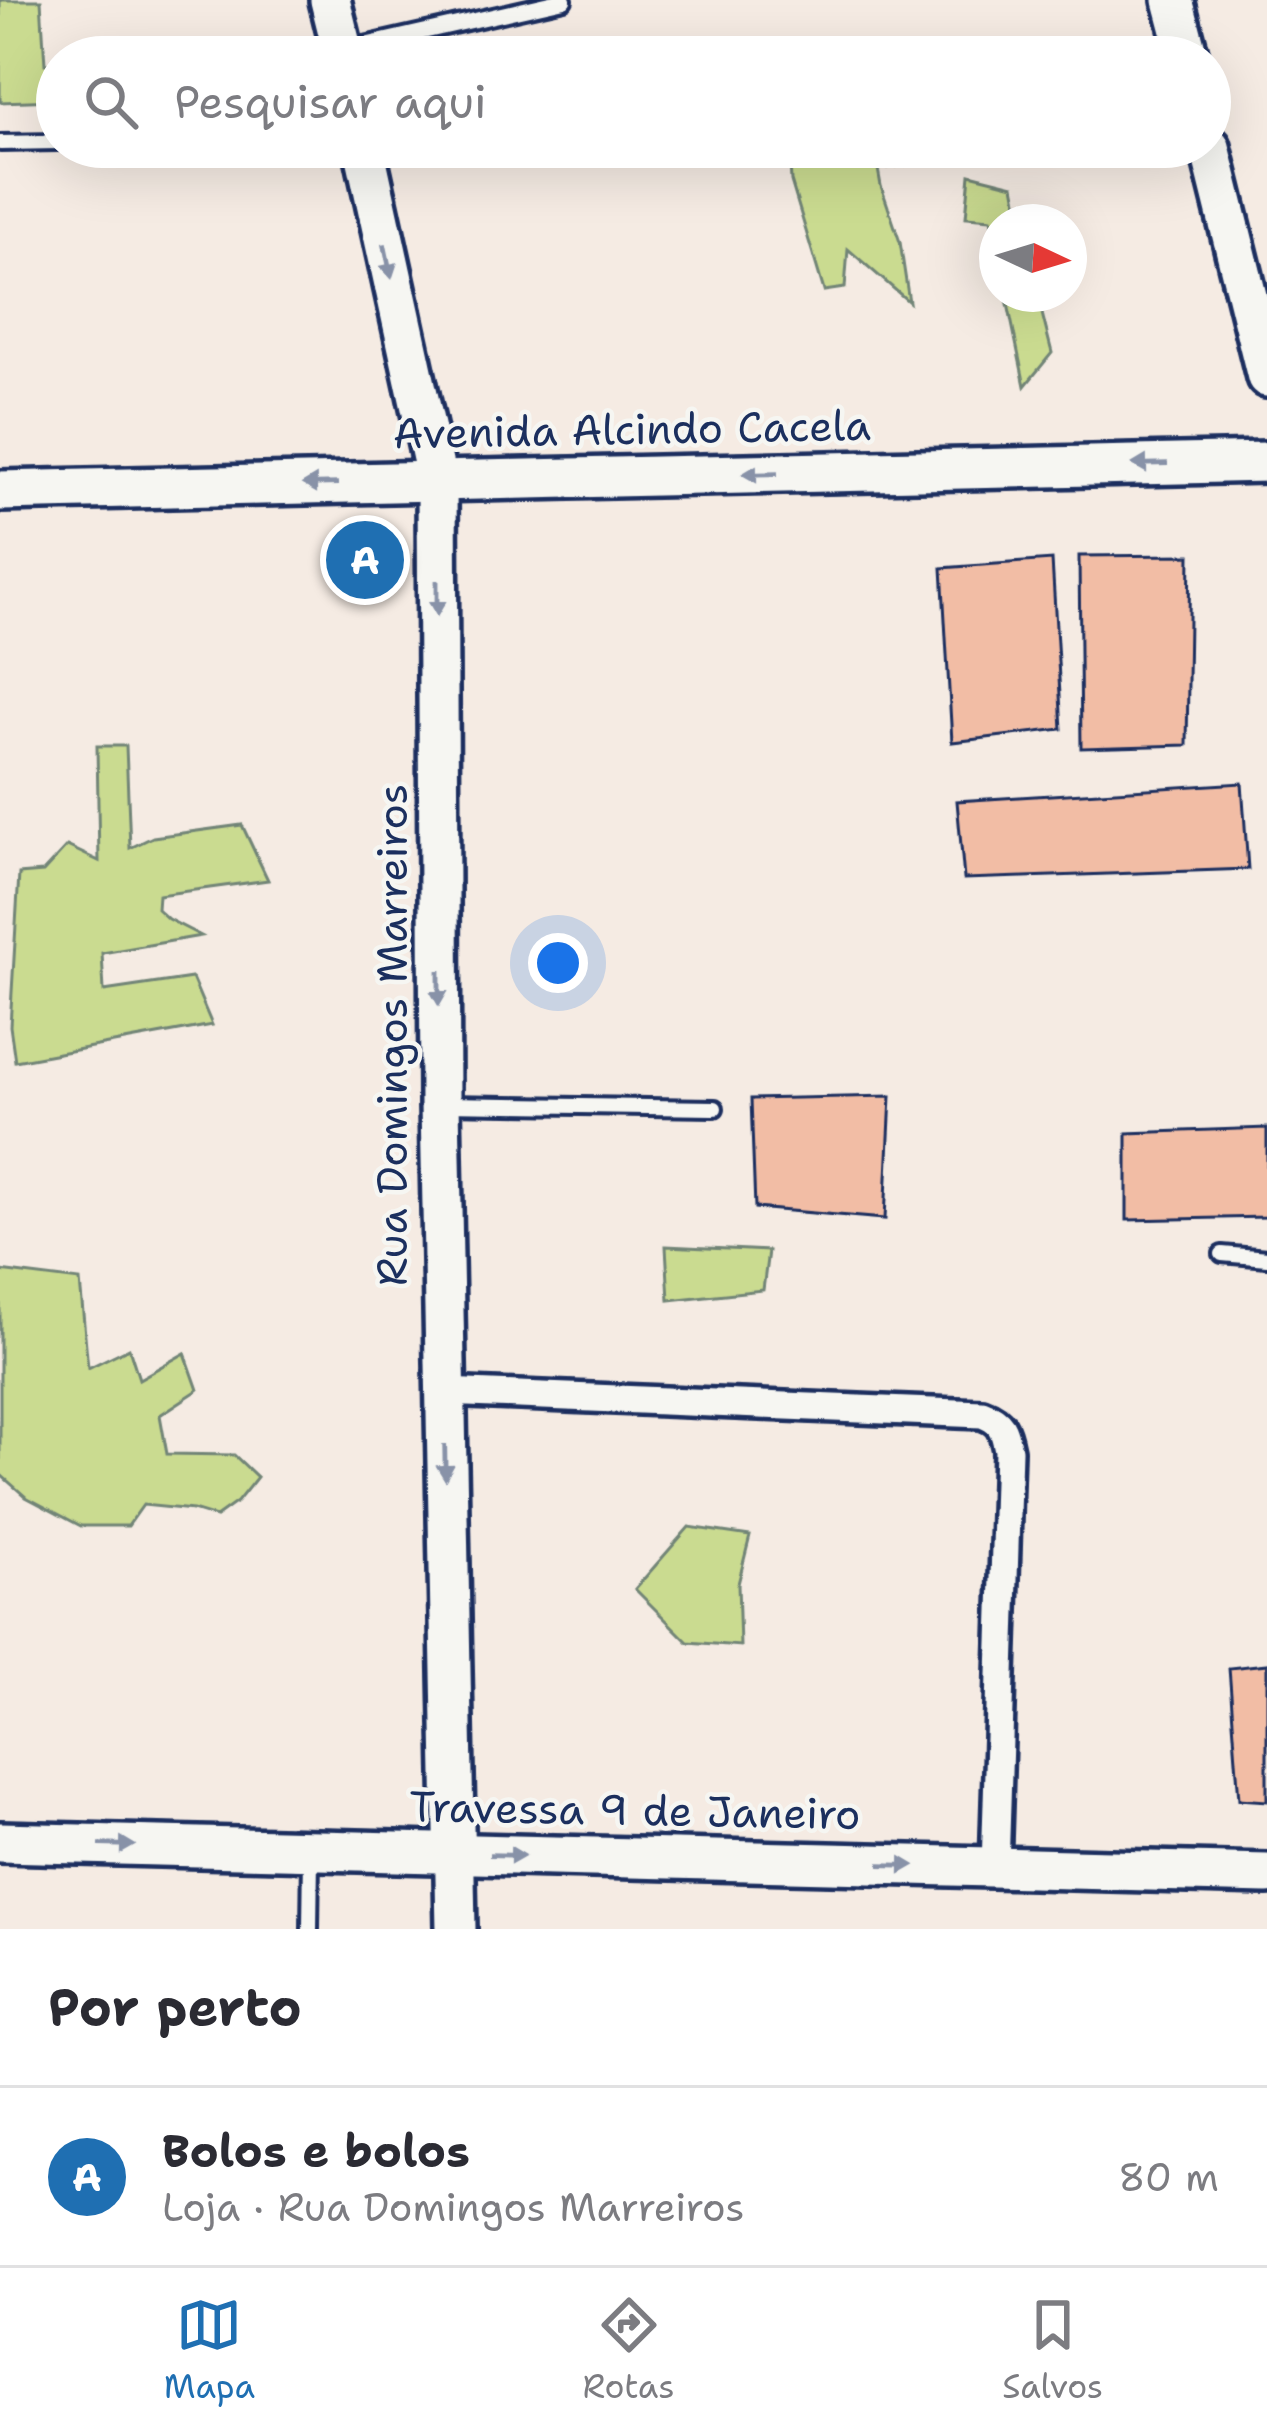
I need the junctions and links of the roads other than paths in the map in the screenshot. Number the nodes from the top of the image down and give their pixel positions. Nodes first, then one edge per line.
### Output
1 (330, 0) edge
2 (564, 0) edge
3 (1173, 0) edge
4 (339, 36) edge
5 (417, 36) edge
6 (1182, 36) edge
7 (36, 142) edge
8 (0, 143) edge
9 (369, 168) edge
10 (1215, 168) edge
11 (1267, 377) edge
12 (1267, 461) edge
13 (436, 481) junction
14 (0, 491) edge
15 (440, 1104) junction
16 (715, 1108) dead end
17 (1222, 1254) dead end
18 (1267, 1258) edge
19 (444, 1392) junction
20 (0, 1842) edge
21 (311, 1850) junction
22 (454, 1854) junction
23 (995, 1868) junction
24 (1267, 1874) edge
25 (310, 1929) edge
26 (456, 1929) edge

1 - 4 main road
2 - 5 lane
3 - 6 main road
7 - 8 lane
9 -> 13 main road, Rua Domingos Marreiros
10 - 11 main road
12 -> 13 main road, Avenida Alcindo Cacela
13 -> 14 main road, Avenida Alcindo Cacela
13 -> 15 main road, Rua Domingos Marreiros
15 - 16 lane
15 - 19 main road, Rua Domingos Marreiros
17 - 18 lane
19 -> 22 main road, Rua Domingos Marreiros
19 - 23 street
20 -> 21 main road, Travessa 9 de Janeiro
21 - 22 main road, Travessa 9 de Janeiro
21 - 25 lane
22 -> 23 main road, Travessa 9 de Janeiro
22 - 26 main road, Rua Domingos Marreiros
23 - 24 main road, Travessa 9 de Janeiro

